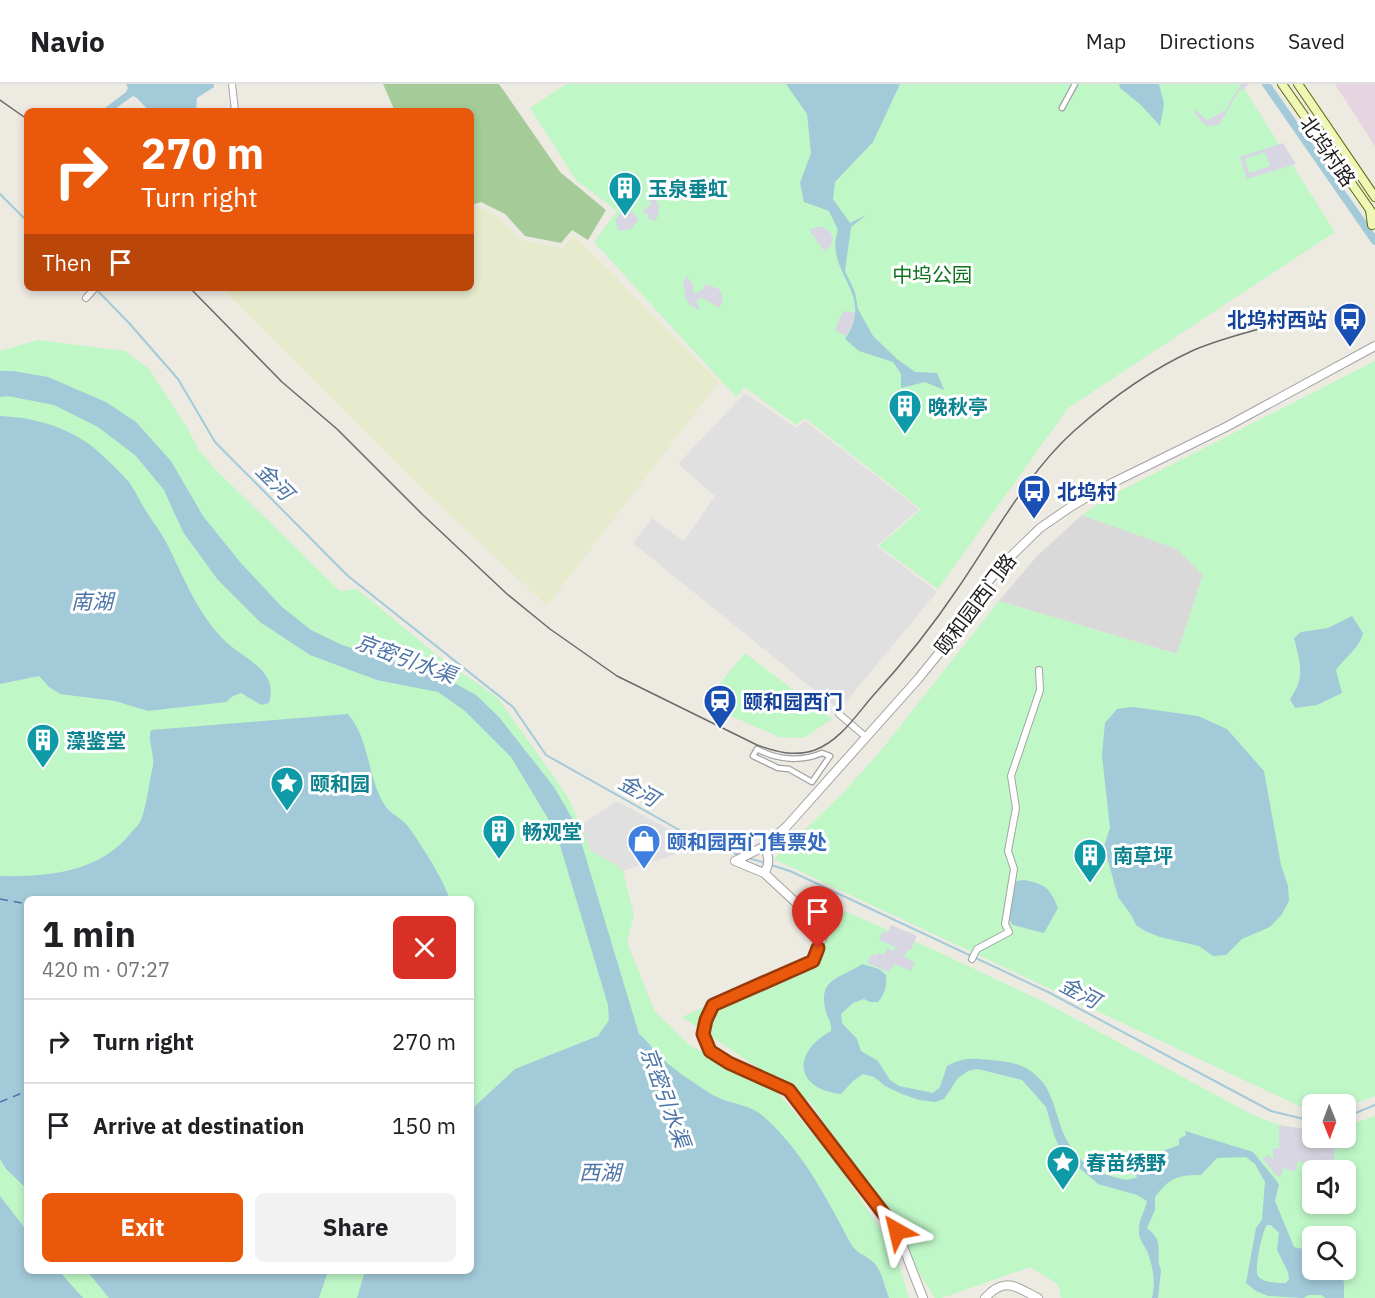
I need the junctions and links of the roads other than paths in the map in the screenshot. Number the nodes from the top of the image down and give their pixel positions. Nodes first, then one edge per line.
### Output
1 (232, 84) edge
2 (1075, 84) edge
3 (1282, 84) edge
4 (1298, 84) edge
5 (235, 108) edge
6 (1062, 108) dead end
7 (1375, 197) edge
8 (1373, 220) edge
9 (1375, 346) edge
10 (1039, 670) dead end
11 (839, 714) dead end
12 (866, 737) junction
13 (812, 782) joint
14 (765, 846) junction
15 (767, 867) junction
16 (973, 957) dead end
17 (923, 1298) edge
18 (985, 1298) edge
19 (1038, 1298) edge

1 - 5 street
2 - 6 street
3 - 8 main road, 北坞村路
4 - 7 main road, 北坞村路
9 - 12 street, 颐和园西门路
10 - 16 street
11 - 12 street
12 - 14 street, 颐和园西门路
13 - 13 street
14 - 15 street
14 - 15 street, 颐和园西门路
15 - 17 street
18 - 19 street

